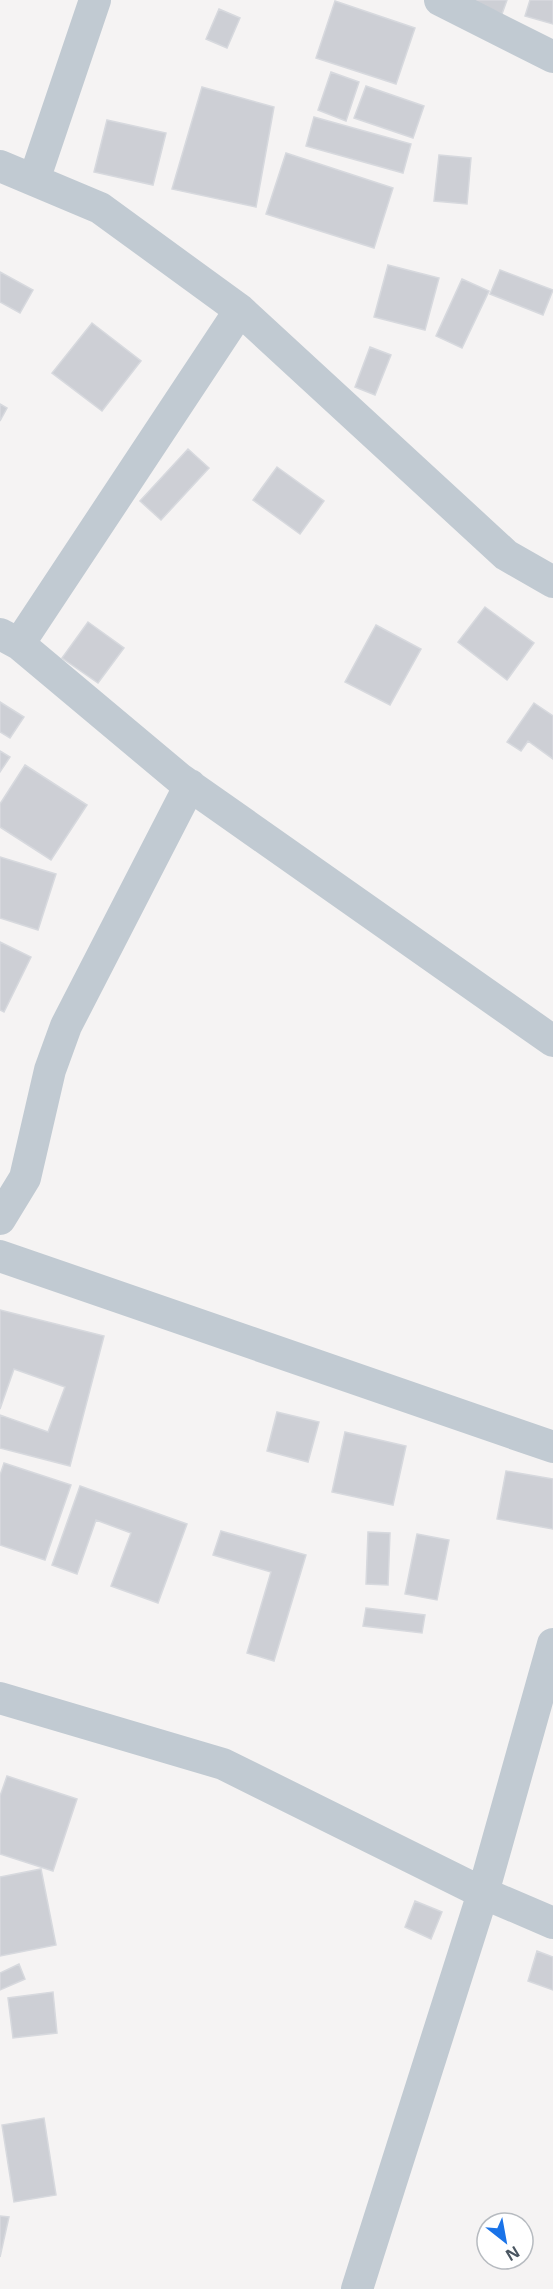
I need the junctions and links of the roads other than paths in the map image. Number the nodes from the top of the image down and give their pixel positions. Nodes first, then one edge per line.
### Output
1 (95, 0) edge
2 (440, 0) edge
3 (553, 57) edge
4 (0, 166) edge
5 (34, 180) junction
6 (240, 310) junction
7 (506, 555) junction
8 (553, 559) edge
9 (553, 582) edge
10 (10, 639) edge
11 (190, 785) junction
12 (553, 1041) edge
13 (0, 1219) edge
14 (0, 1256) edge
15 (553, 1447) edge
16 (553, 1644) edge
17 (0, 1698) edge
18 (483, 1893) junction
19 (553, 1923) edge
20 (357, 2289) edge

1 - 5 street
2 - 3 street
4 - 5 street
5 - 6 street
6 - 7 street
6 - 10 street
7 - 8 street
7 - 9 street
10 - 11 street
11 - 12 street
11 - 13 street
14 - 15 street
16 - 18 street
17 - 18 street
18 - 19 street
18 - 20 street

